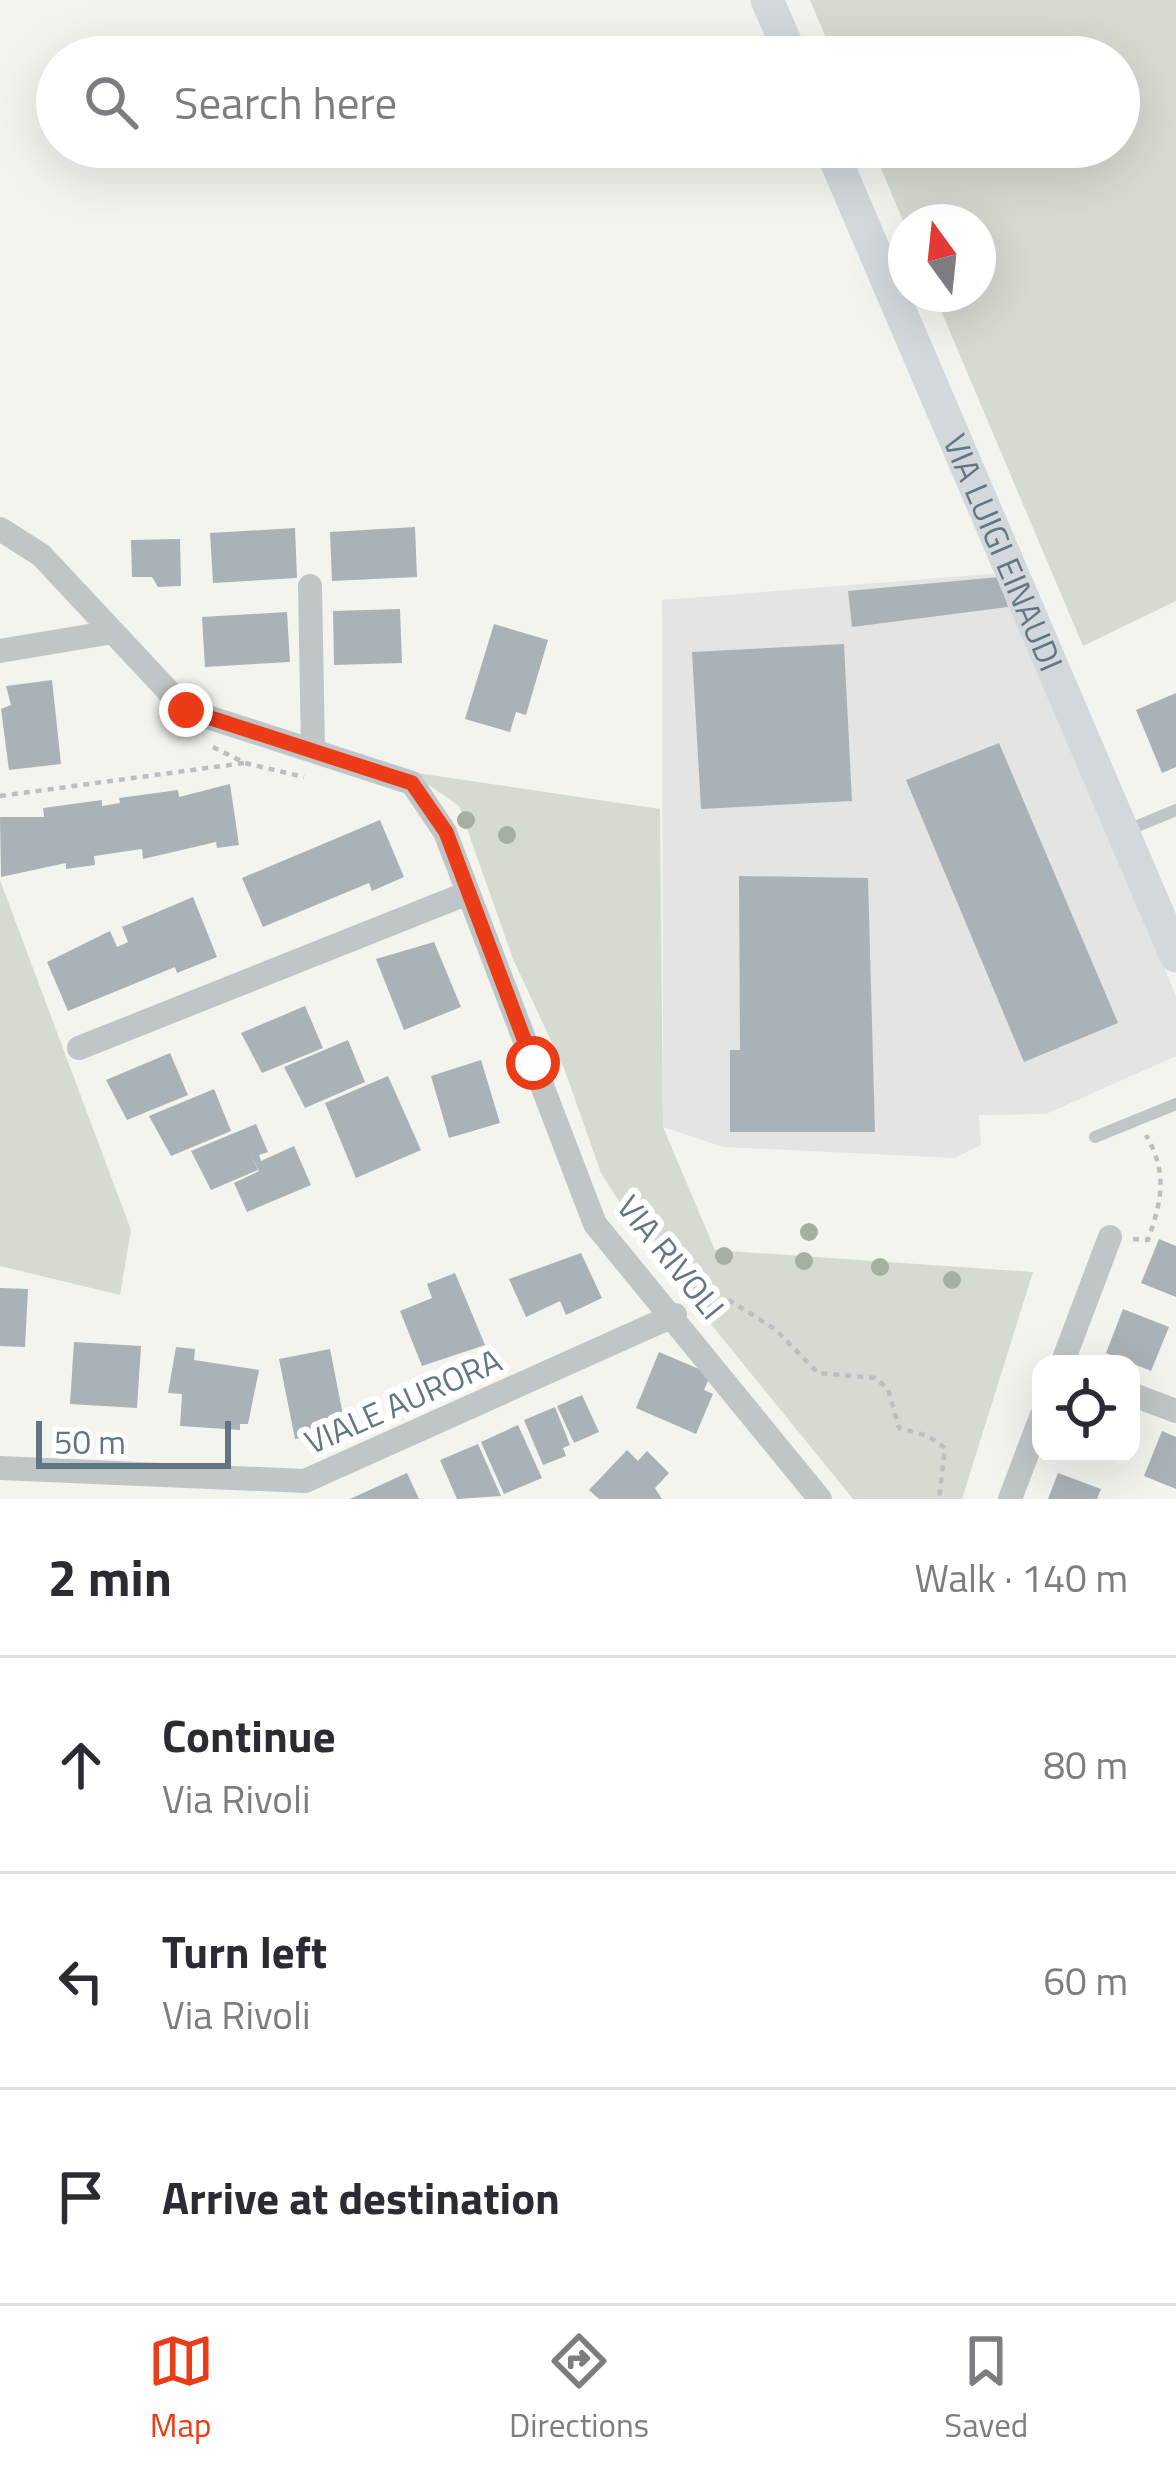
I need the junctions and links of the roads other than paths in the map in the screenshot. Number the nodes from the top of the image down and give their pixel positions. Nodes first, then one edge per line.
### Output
1 (767, 0) edge
2 (783, 36) edge
3 (839, 168) edge
4 (0, 529) edge
5 (310, 586) dead end
6 (113, 632) junction
7 (0, 651) edge
8 (313, 750) junction
9 (1176, 810) edge
10 (1122, 832) junction
11 (468, 892) junction
12 (1176, 956) edge
13 (79, 1048) dead end
14 (1176, 1104) edge
15 (1095, 1137) dead end
16 (1110, 1237) road end
17 (678, 1319) junction
18 (1064, 1355) edge
19 (1140, 1397) edge
20 (1176, 1411) edge
21 (1032, 1442) edge
22 (0, 1468) edge
23 (820, 1499) edge
24 (1010, 1499) edge

1 - 2 main road
3 - 10 main road, VIA LUIGI EINAUDI
4 - 6 street, VIA RIVOLI
5 - 8 street
6 - 7 street
6 - 8 street, VIA RIVOLI
8 - 11 street, VIA RIVOLI
9 - 10 lane
10 - 12 main road, VIA LUIGI EINAUDI
11 - 13 street
11 - 17 street, VIA RIVOLI
14 - 15 lane
16 - 18 street
17 - 22 street, VIALE AURORA
17 - 23 street, VIA RIVOLI
19 - 20 street
21 - 24 street

